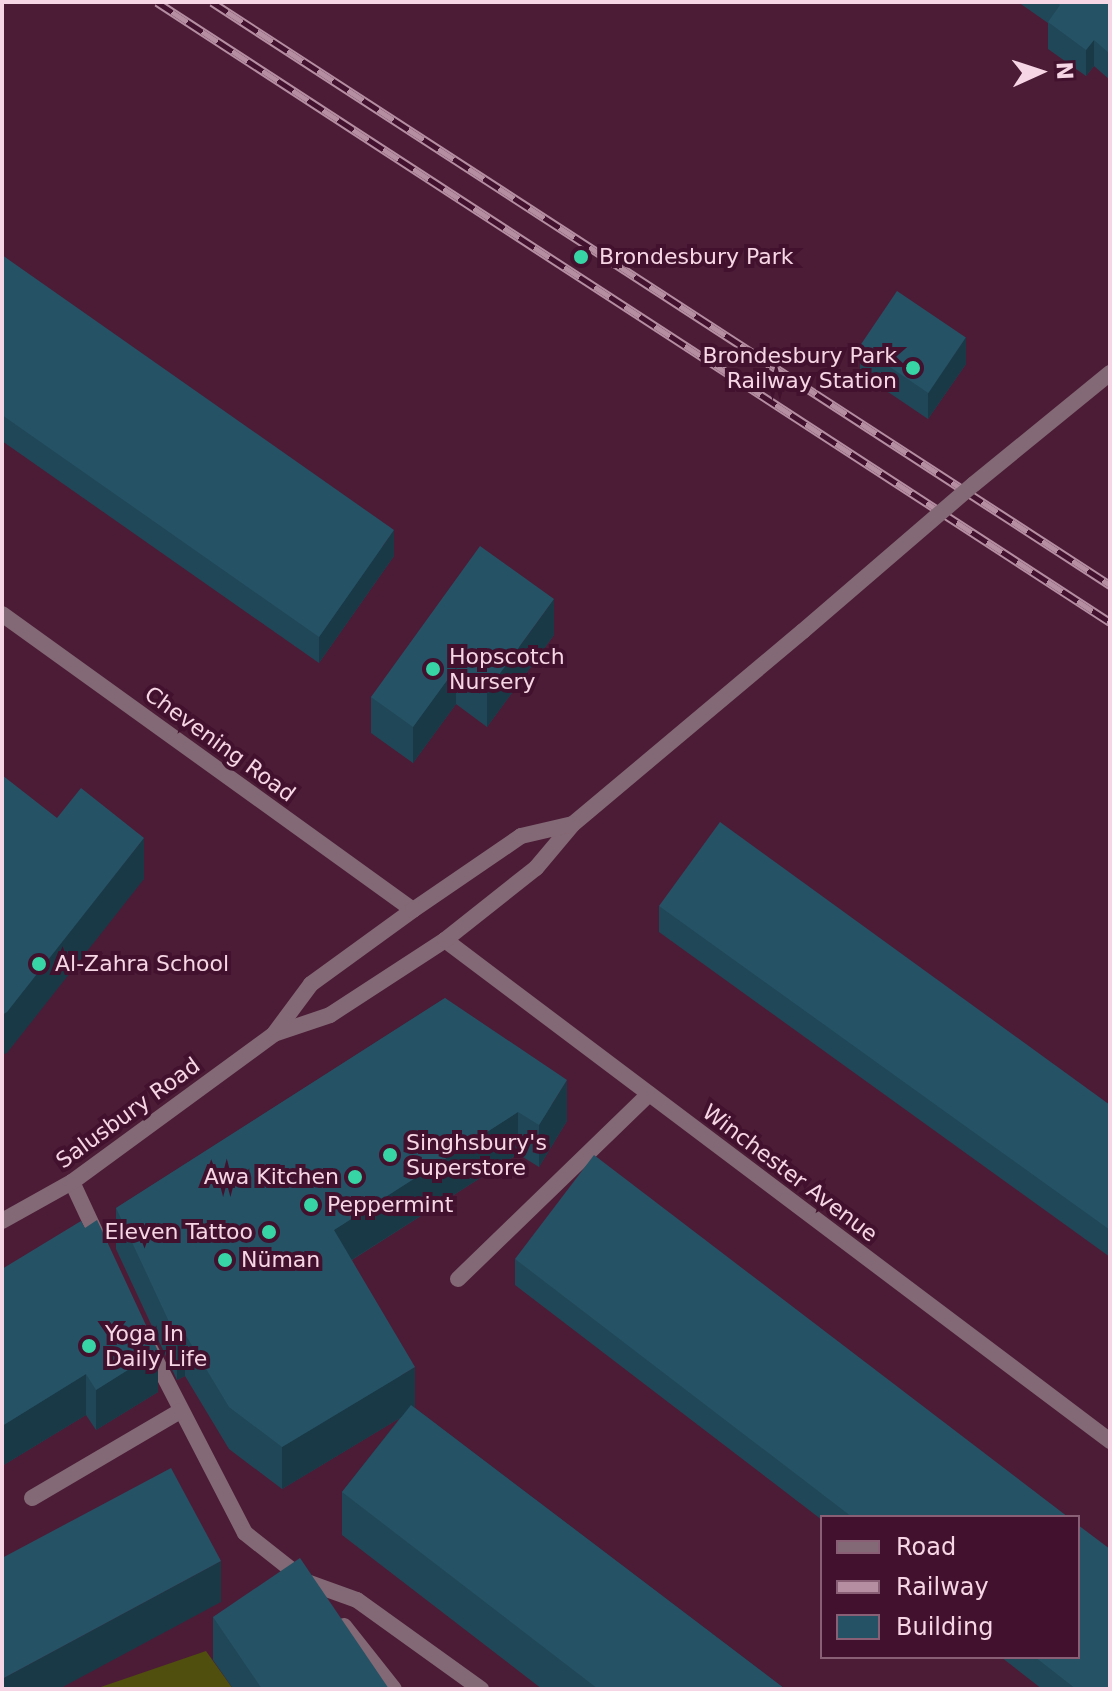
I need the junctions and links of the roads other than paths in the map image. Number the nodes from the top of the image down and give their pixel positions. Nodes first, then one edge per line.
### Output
1 (1110, 373) edge
2 (2, 614) edge
3 (573, 824) junction
4 (413, 910) junction
5 (445, 940) junction
6 (274, 1034) junction
7 (649, 1094) junction
8 (72, 1182) junction
9 (2, 1221) edge
10 (108, 1260) edge
11 (458, 1279) dead end
12 (141, 1328) edge
13 (180, 1411) junction
14 (1110, 1441) edge
15 (32, 1498) dead end
16 (307, 1582) junction
17 (394, 1689) edge
18 (481, 1689) edge

1 - 3 street, bridge
2 - 4 street, Chevening Road
3 - 4 street
3 - 5 street
4 - 6 street, Salusbury Road
5 - 6 street, Salusbury Road
5 - 7 street, Winchester Avenue
6 - 8 street, Salusbury Road
7 - 11 street
7 - 14 street, Winchester Avenue
8 - 9 street, Salusbury Road
8 - 10 street
12 - 13 street
13 - 15 street
13 - 16 street
16 - 17 street
16 - 18 street

